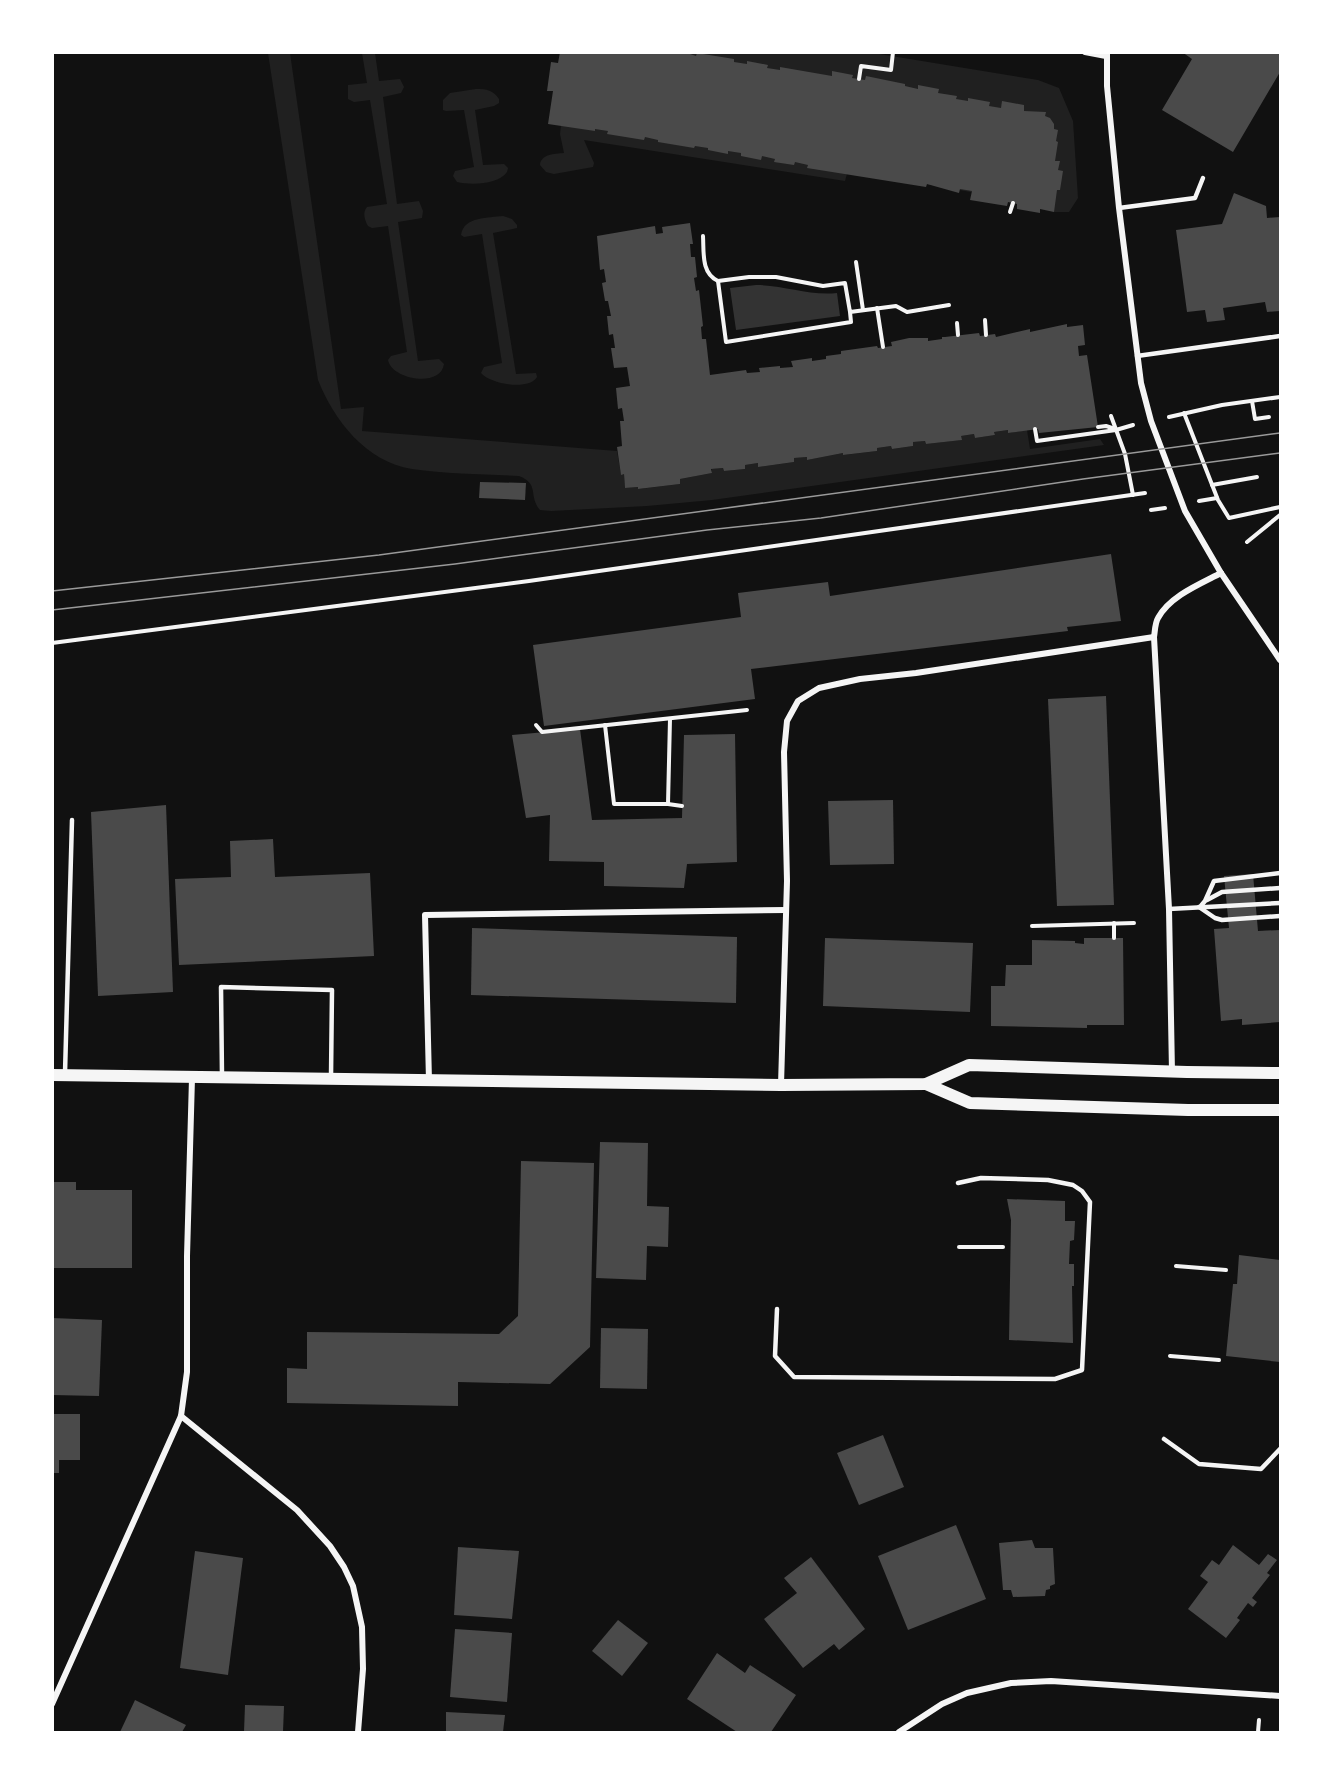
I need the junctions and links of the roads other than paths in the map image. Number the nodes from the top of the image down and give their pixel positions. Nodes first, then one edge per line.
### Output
1 (1085, 52) edge
2 (1107, 54) edge
3 (1203, 178) dead end
4 (1119, 207) junction
5 (1281, 336) edge
6 (1137, 356) junction
7 (1221, 573) junction
8 (1154, 637) junction
9 (1281, 660) edge
10 (72, 820) dead end
11 (1281, 873) edge
12 (1281, 888) edge
13 (1205, 901) junction
14 (1281, 903) edge
15 (1200, 907) junction
16 (1169, 909) junction
17 (786, 910) junction
18 (1281, 916) edge
19 (1172, 1072) junction
20 (1281, 1073) edge
21 (59, 1076) edge
22 (192, 1078) junction
23 (222, 1079) junction
24 (331, 1080) junction
25 (429, 1081) junction
26 (926, 1084) junction
27 (781, 1085) junction
28 (1281, 1110) edge
29 (958, 1183) dead end
30 (777, 1309) dead end
31 (181, 1416) junction
32 (1164, 1439) dead end
33 (1281, 1449) edge
34 (1281, 1696) edge
35 (52, 1704) edge
36 (358, 1732) edge
37 (898, 1732) edge

1 - 2 street
2 - 4 street
3 - 4 lane
4 - 6 street
5 - 6 lane
6 - 7 street
7 - 8 street
7 - 9 street
8 - 16 street
8 - 17 street
10 - 21 lane
11 - 13 lane
12 - 13 lane
13 - 15 lane
14 - 15 lane
15 - 16 lane
15 - 18 lane
16 - 19 street
17 - 25 street
17 - 27 street
19 - 20 main road
19 - 26 main road
21 - 22 main road
22 - 23 main road
22 - 31 street
23 - 24 main road
23 - 24 lane
24 - 25 main road
25 - 27 main road
26 - 27 main road
26 - 28 main road
29 - 30 lane
31 - 35 street
31 - 36 street
32 - 33 lane
34 - 37 street

